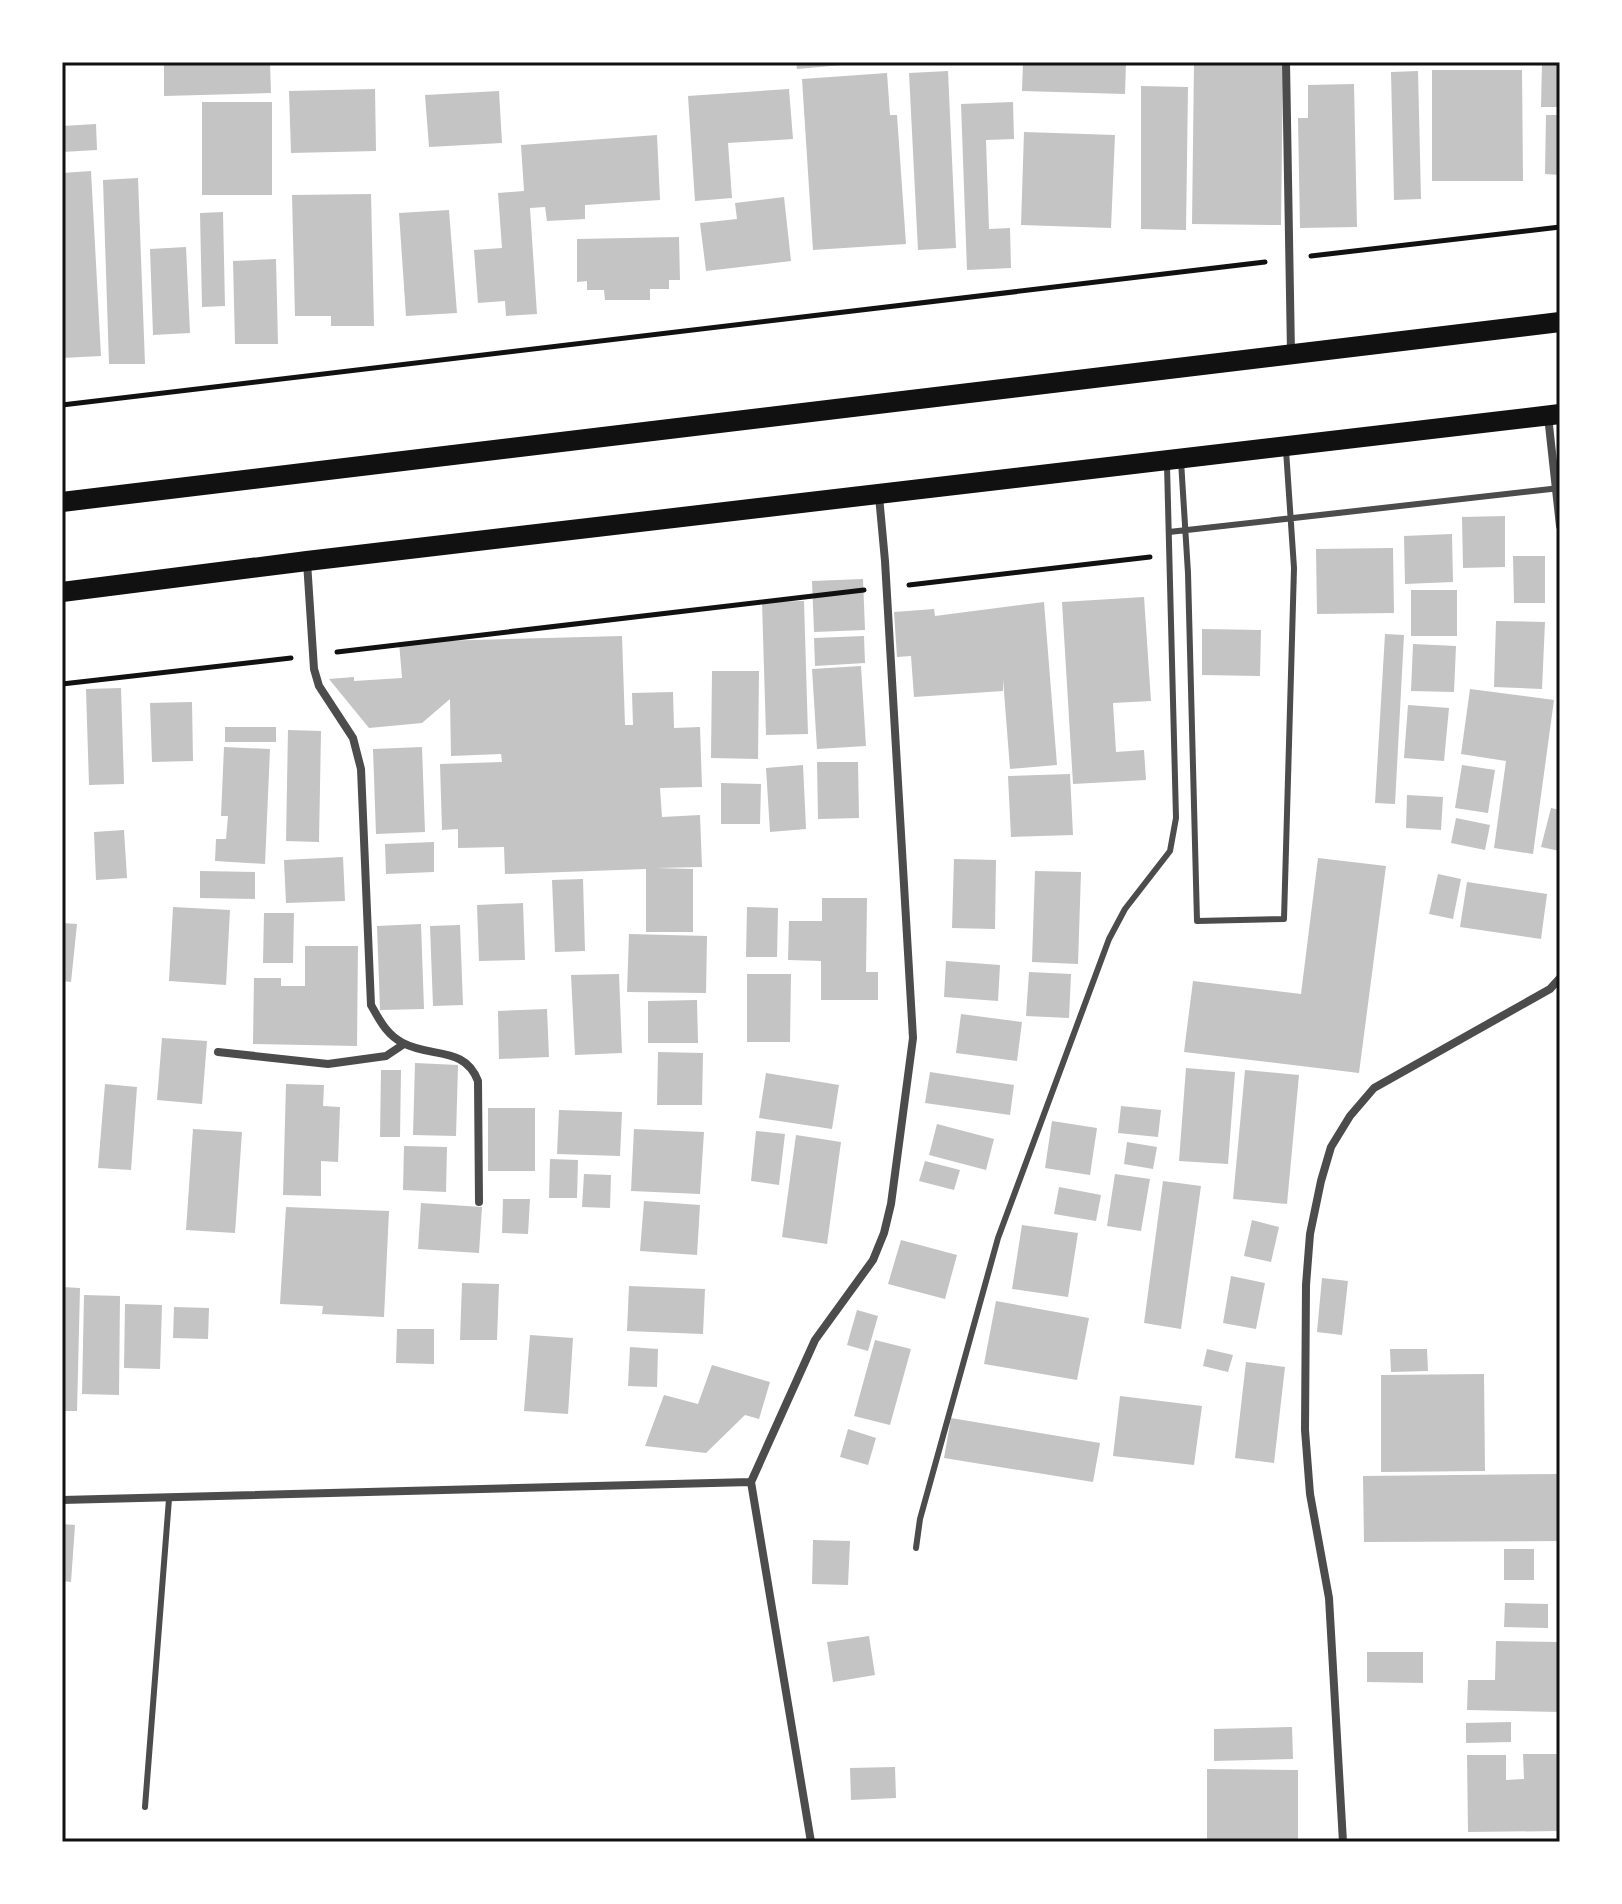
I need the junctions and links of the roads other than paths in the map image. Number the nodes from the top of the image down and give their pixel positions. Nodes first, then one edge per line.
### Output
1 (1286, 62) edge
2 (1560, 322) edge
3 (1291, 354) junction
4 (1554, 415) edge
5 (1285, 447) junction
6 (1174, 460) junction
7 (1558, 488) edge
8 (879, 496) junction
9 (62, 502) edge
10 (1291, 519) junction
11 (1560, 526) edge
12 (1186, 530) junction
13 (1169, 532) junction
14 (307, 561) junction
15 (62, 592) edge
16 (1560, 978) edge
17 (404, 1044) junction
18 (218, 1052) dead end
19 (479, 1202) dead end
20 (751, 1482) junction
21 (169, 1499) junction
22 (62, 1500) edge
23 (916, 1548) dead end
24 (145, 1807) dead end
25 (811, 1842) edge
26 (1343, 1842) edge

1 - 3 street
2 - 3 main road
3 - 9 main road
4 - 5 main road
4 - 7 street
5 - 6 main road
5 - 10 lane
6 - 8 main road
6 - 12 lane
6 - 13 lane
7 - 10 lane
7 - 11 street
8 - 14 main road
8 - 20 street
10 - 12 lane
10 - 12 lane
12 - 13 lane
13 - 23 lane
14 - 15 main road
14 - 17 street
16 - 26 street
17 - 18 street
17 - 19 street
20 - 21 street
20 - 25 street
21 - 22 street
21 - 24 lane

